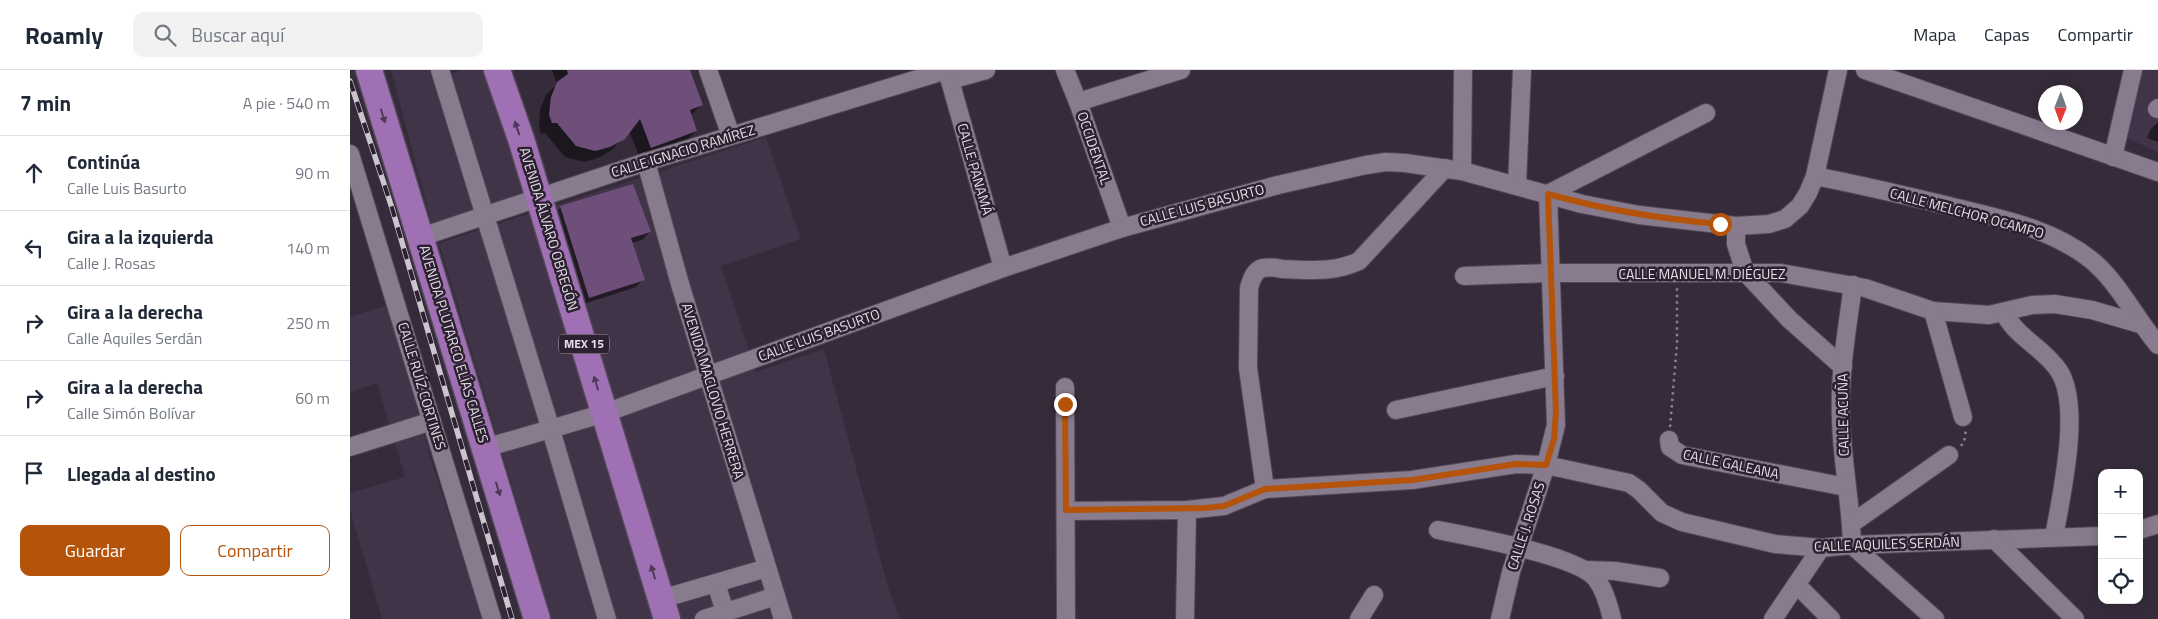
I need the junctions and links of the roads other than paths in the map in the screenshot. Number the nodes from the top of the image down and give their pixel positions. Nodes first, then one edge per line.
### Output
1 (369, 70) edge
2 (440, 70) edge
3 (497, 70) edge
4 (708, 70) edge
5 (986, 70) edge
6 (1065, 70) edge
7 (1181, 70) edge
8 (1463, 70) edge
9 (1522, 70) edge
10 (1838, 70) edge
11 (1865, 70) edge
12 (2133, 70) edge
13 (948, 73) edge
14 (1078, 102) junction
15 (1706, 113) dead end
16 (731, 136) junction
17 (350, 154) edge
18 (2114, 157) junction
19 (646, 162) junction
20 (1453, 170) junction
21 (2158, 172) edge
22 (1815, 176) junction
23 (1517, 185) junction
24 (1548, 194) junction
25 (538, 198) junction
26 (486, 215) junction
27 (1736, 226) junction
28 (1122, 228) junction
29 (421, 237) junction
30 (1003, 268) junction
31 (1745, 272) junction
32 (1550, 273) junction
33 (1464, 276) dead end
34 (1853, 286) junction
35 (1933, 311) junction
36 (2004, 313) junction
37 (2140, 324) junction
38 (2158, 345) edge
39 (1842, 367) junction
40 (708, 376) junction
41 (1555, 376) junction
42 (1065, 387) dead end
43 (1396, 410) dead end
44 (605, 413) junction
45 (1963, 416) road end
46 (432, 421) junction
47 (551, 430) junction
48 (1669, 440) road end
49 (350, 447) edge
50 (486, 448) junction
51 (1949, 455) road end
52 (1546, 465) junction
53 (1846, 487) junction
54 (1265, 489) junction
55 (1066, 510) junction
56 (1187, 510) junction
57 (1851, 524) junction
58 (2158, 524) edge
59 (2143, 529) edge
60 (1438, 530) dead end
61 (2098, 536) edge
62 (2054, 537) junction
63 (1994, 539) junction
64 (1852, 545) junction
65 (1520, 547) junction
66 (1821, 548) junction
67 (767, 568) junction
68 (1586, 570) junction
69 (1660, 578) dead end
70 (716, 583) junction
71 (1798, 585) junction
72 (1374, 595) dead end
73 (776, 596) junction
74 (664, 609) edge
75 (725, 612) junction
76 (492, 619) edge
77 (537, 619) edge
78 (607, 619) edge
79 (704, 619) edge
80 (783, 619) edge
81 (1066, 619) edge
82 (1185, 619) edge
83 (1359, 619) edge
84 (1500, 619) edge
85 (1612, 619) edge
86 (1773, 619) edge
87 (1831, 619) edge
88 (1935, 619) edge
89 (2074, 619) edge

1 -> 29 highway, AVENIDA PLUTARCO ELÍAS CALLES
2 - 26 street
25 -> 3 highway, AVENIDA ÁLVARO OBREGÓN / MEX 15
4 - 16 street
5 - 13 street, CALLE IGNACIO RAMÍREZ
6 - 14 street, OCCIDENTAL
7 - 14 street
8 - 20 street
9 - 23 street
10 - 22 street, CALLE LUIS BASURTO
11 - 18 street
12 - 18 street
13 - 16 street, CALLE IGNACIO RAMÍREZ
13 - 30 street, CALLE PANAMÁ
14 - 28 street, OCCIDENTAL
15 - 24 street
16 - 19 street, CALLE IGNACIO RAMÍREZ
17 - 46 street, CALLE RUÍZ CORTINES
18 - 21 street
19 - 25 street, CALLE IGNACIO RAMÍREZ
19 - 40 street, AVENIDA MACLOVIO HERRERA
20 - 23 street, CALLE LUIS BASURTO
20 - 28 street, CALLE LUIS BASURTO
20 - 54 street
22 - 27 street, CALLE LUIS BASURTO
22 - 37 street, CALLE MELCHOR OCAMPO
23 - 24 street, CALLE LUIS BASURTO
24 - 27 street, CALLE LUIS BASURTO
24 - 32 street, CALLE J. ROSAS
25 - 26 street, CALLE IGNACIO RAMÍREZ
44 -> 25 highway, AVENIDA ÁLVARO OBREGÓN / MEX 15
26 - 29 street, CALLE IGNACIO RAMÍREZ
26 - 47 street
27 - 31 street
28 - 30 street, CALLE LUIS BASURTO
29 - 50 highway, AVENIDA PLUTARCO ELÍAS CALLES
30 - 40 street, CALLE LUIS BASURTO
31 - 32 street, CALLE MANUEL M. DIÉGUEZ
31 - 34 street, CALLE MANUEL M. DIÉGUEZ
31 - 39 street
32 - 33 street, CALLE MANUEL M. DIÉGUEZ
32 - 41 street, CALLE J. ROSAS
34 - 35 street, CALLE MANUEL M. DIÉGUEZ
34 - 39 street, CALLE ACUÑA
35 - 36 street, CALLE MANUEL M. DIÉGUEZ
35 - 45 street
36 - 37 street, CALLE MANUEL M. DIÉGUEZ
36 - 62 street
37 - 38 street, CALLE MELCHOR OCAMPO
39 - 53 street, CALLE ACUÑA
40 - 44 street, CALLE LUIS BASURTO
40 - 67 street, AVENIDA MACLOVIO HERRERA
41 - 43 street
41 - 52 street, CALLE J. ROSAS
42 - 55 street
44 - 47 street, CALLE LUIS BASURTO
74 -> 44 highway, AVENIDA ÁLVARO OBREGÓN / MEX 15
46 - 49 street
46 - 76 street, CALLE RUÍZ CORTINES
47 - 50 street, CALLE LUIS BASURTO
47 - 78 street
48 - 53 street, CALLE GALEANA
50 -> 77 highway, AVENIDA PLUTARCO ELÍAS CALLES
51 - 57 street
52 - 54 street, CALLE AQUILES SERDÁN
52 - 65 street, CALLE J. ROSAS
52 - 66 street, CALLE AQUILES SERDÁN
53 - 57 street, CALLE ACUÑA
54 - 56 street, CALLE AQUILES SERDÁN
55 - 56 street, CALLE AQUILES SERDÁN
55 - 81 street
56 - 82 street
57 - 64 street, CALLE ACUÑA
58 - 59 street
60 - 65 street
61 - 62 street, CALLE AQUILES SERDÁN
62 - 63 street, CALLE AQUILES SERDÁN
63 - 64 street, CALLE AQUILES SERDÁN
63 - 89 street
64 - 66 street, CALLE AQUILES SERDÁN
64 - 88 street
65 - 68 street
65 - 84 street, CALLE J. ROSAS
66 - 71 street
67 - 70 street
67 - 73 street, AVENIDA MACLOVIO HERRERA
68 - 69 street
68 - 85 street
70 - 74 street
70 - 75 street
71 - 86 street
71 - 87 street
72 - 83 street
73 - 75 street
73 - 80 street, AVENIDA MACLOVIO HERRERA
75 - 79 street

